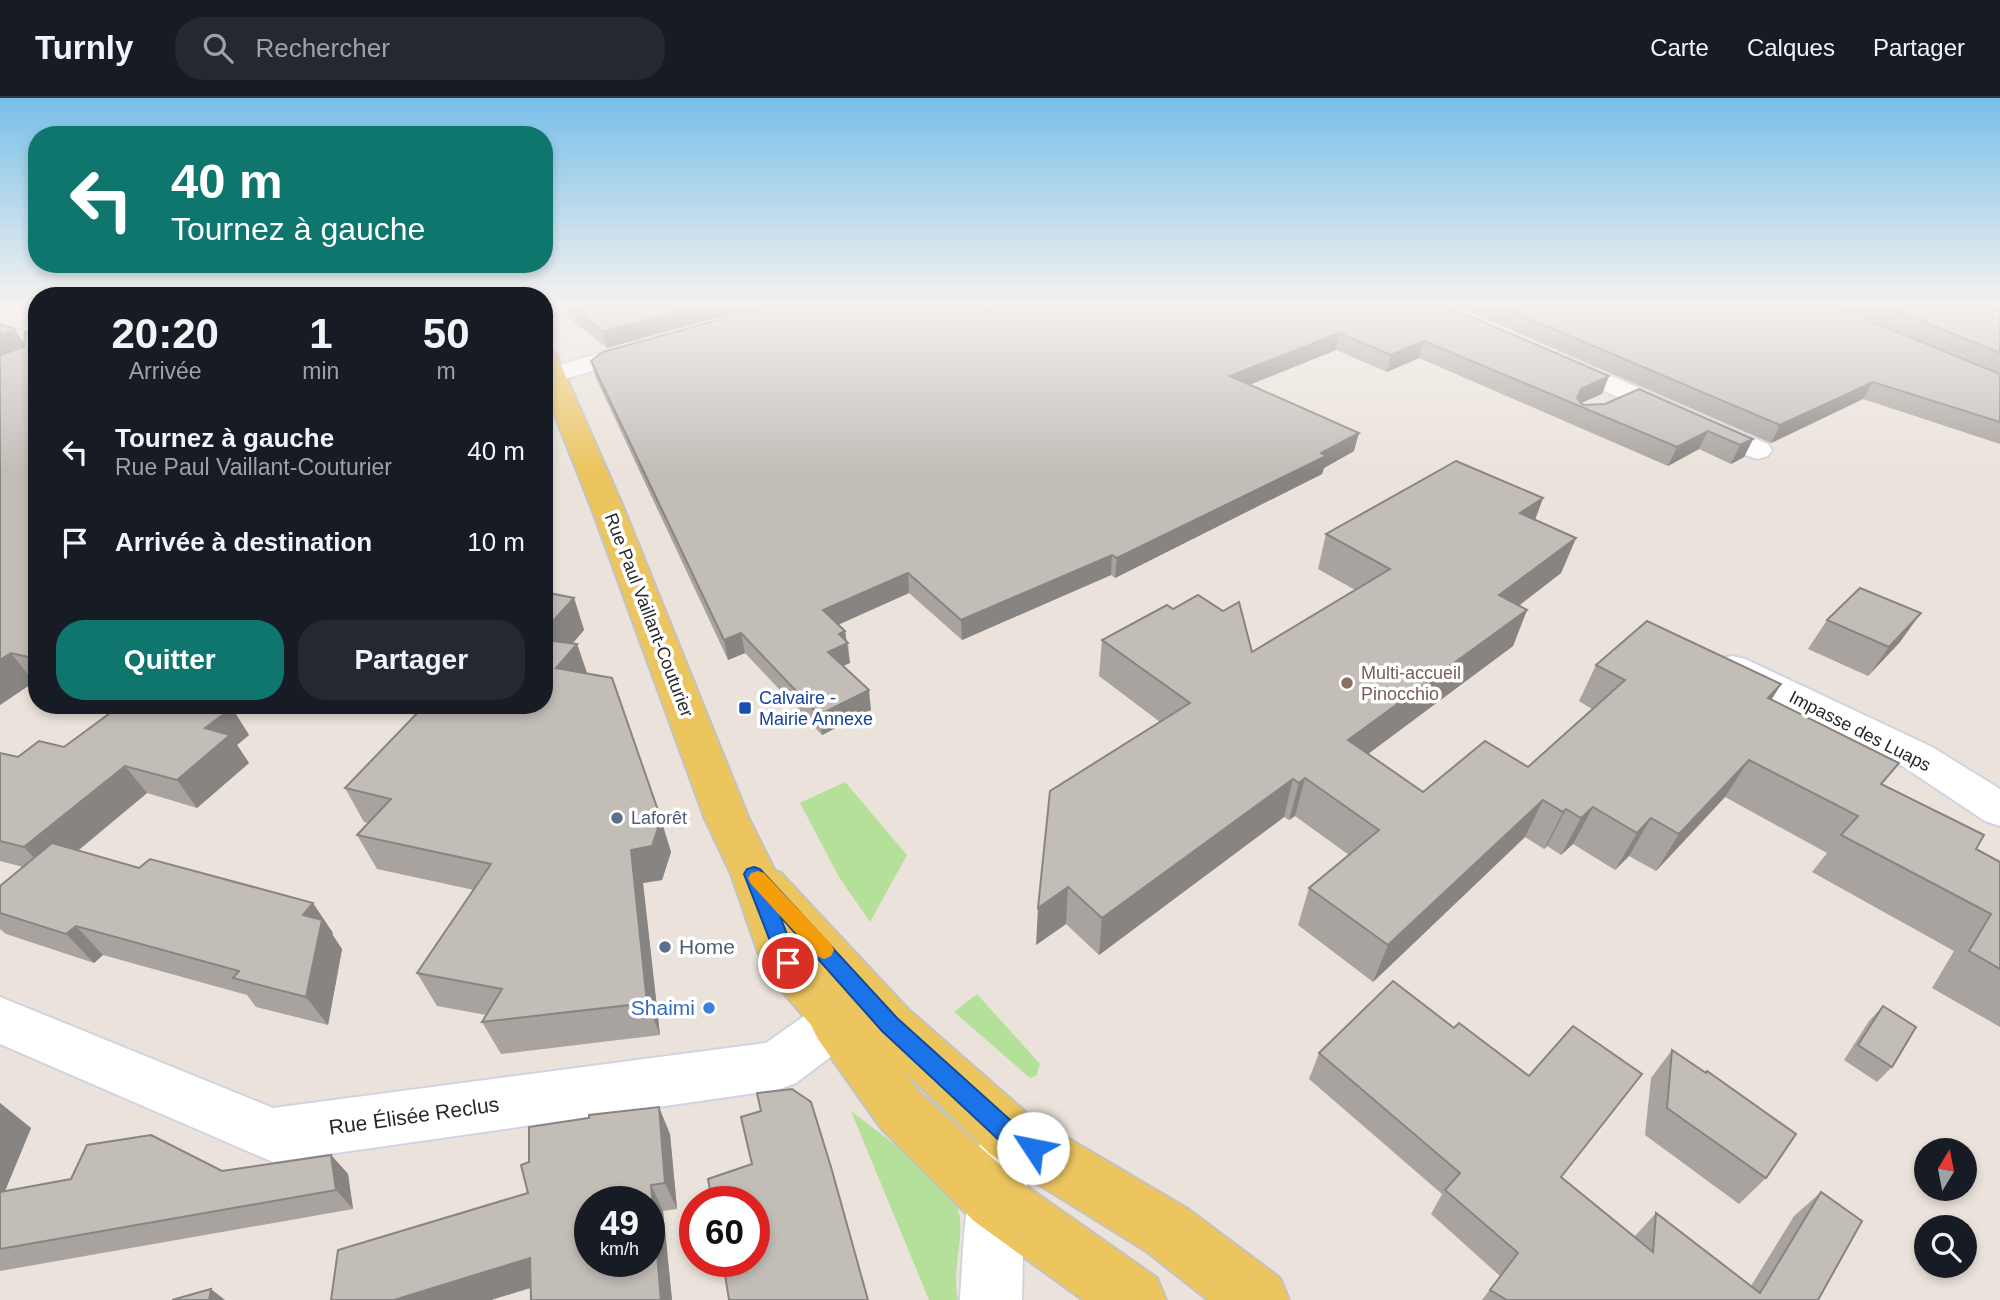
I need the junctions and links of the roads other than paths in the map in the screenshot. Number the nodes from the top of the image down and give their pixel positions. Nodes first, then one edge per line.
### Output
1 (577, 360) edge
2 (1555, 360) edge
3 (553, 365) edge
4 (553, 378) edge
5 (1632, 394) junction
6 (1597, 409) edge
7 (1758, 450) dead end
8 (1715, 659) edge
9 (2000, 810) edge
10 (844, 1004) junction
11 (0, 1020) edge
12 (1010, 1135) junction
13 (995, 1200) junction
14 (991, 1300) edge
15 (1135, 1300) edge
16 (1258, 1300) edge

1 - 3 street
2 - 5 street
4 - 10 main road, Rue Paul Vaillant-Couturier
5 - 6 street
5 - 7 street
8 - 9 street, Impasse des Luaps
10 - 11 street, Rue Élisée Reclus
10 - 12 main road, Rue Paul Vaillant-Couturier
10 - 13 main road, Rue Paul Vaillant-Couturier
12 - 13 street
12 - 16 main road, Rue Paul Vaillant-Couturier
13 - 14 street
13 - 15 main road, Rue Paul Vaillant-Couturier

